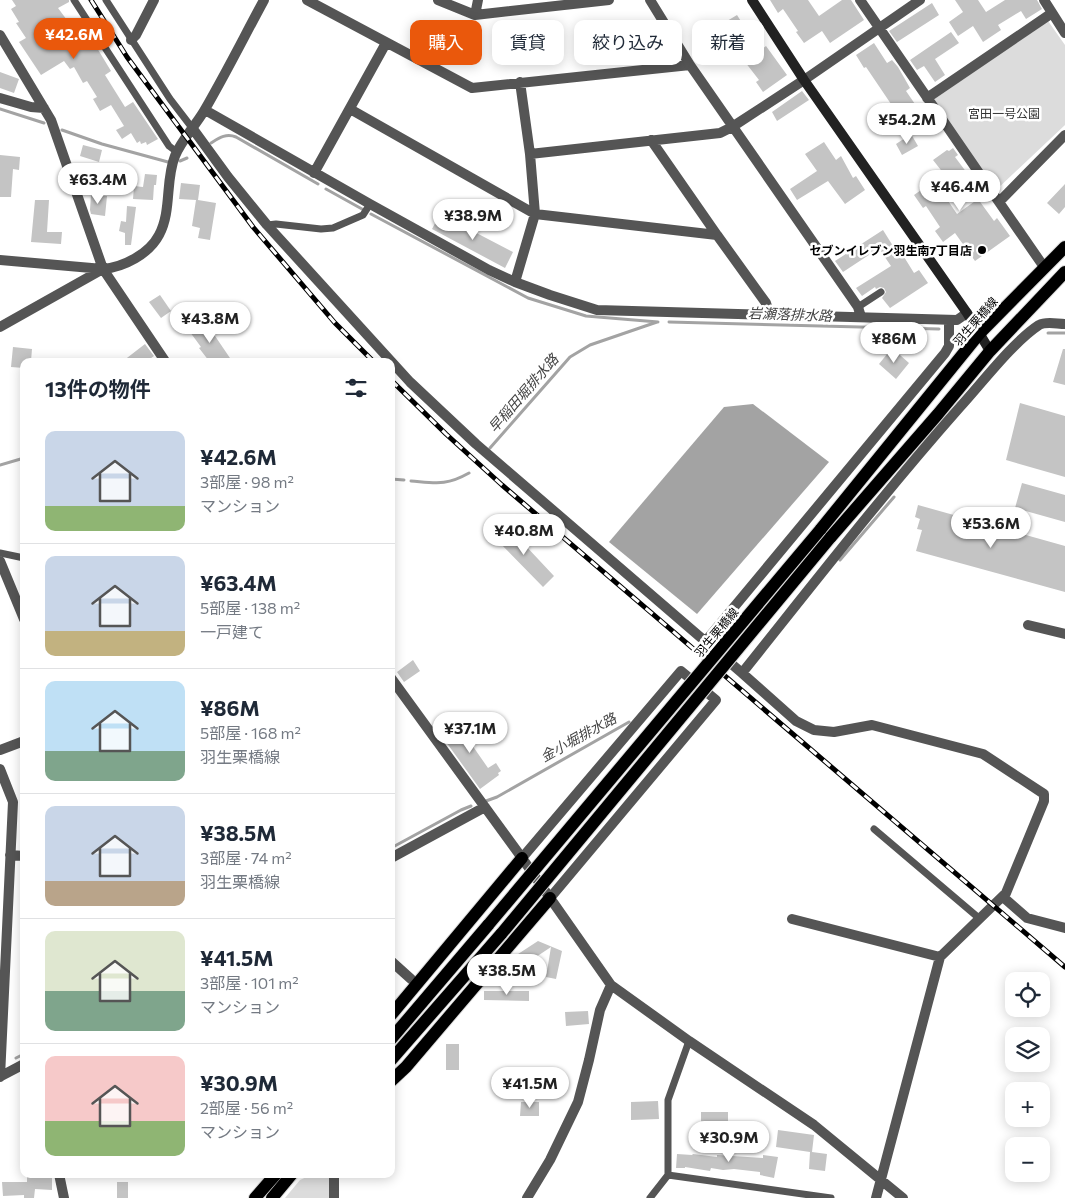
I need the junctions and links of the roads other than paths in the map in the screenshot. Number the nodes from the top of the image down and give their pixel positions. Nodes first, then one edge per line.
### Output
1 (74, 0) edge
2 (106, 0) edge
3 (154, 0) edge
4 (264, 0) edge
5 (307, 0) edge
6 (438, 0) edge
7 (478, 0) edge
8 (609, 0) edge
9 (650, 0) edge
10 (752, 0) edge
11 (860, 0) edge
12 (920, 0) edge
13 (1044, 0) edge
14 (1052, 13) junction
15 (475, 15) junction
16 (879, 28) junction
17 (1065, 33) edge
18 (0, 36) edge
19 (130, 40) junction
20 (386, 43) junction
21 (690, 65) junction
22 (804, 80) junction
23 (520, 82) junction
24 (0, 98) edge
25 (927, 98) junction
26 (44, 108) junction
27 (350, 109) junction
28 (205, 110) junction
29 (732, 127) junction
30 (193, 129) junction
31 (1065, 135) edge
32 (651, 140) junction
33 (177, 152) junction
34 (530, 154) junction
35 (314, 173) junction
36 (999, 202) junction
37 (370, 204) junction
38 (534, 214) junction
39 (267, 225) junction
40 (717, 235) junction
41 (1065, 247) edge
42 (0, 260) edge
43 (1044, 267) junction
44 (103, 270) junction
45 (1065, 272) edge
46 (515, 282) junction
47 (881, 292) dead end
48 (858, 307) junction
49 (967, 313) junction
50 (770, 316) junction
51 (861, 317) junction
52 (949, 320) junction
53 (1065, 324) edge
54 (0, 327) edge
55 (980, 333) junction
56 (990, 351) junction
57 (163, 358) edge
58 (388, 358) edge
59 (998, 364) junction
60 (395, 366) edge
61 (0, 552) edge
62 (20, 557) edge
63 (0, 561) edge
64 (20, 609) edge
65 (1028, 624) dead end
66 (1065, 634) edge
67 (705, 642) junction
68 (742, 673) junction
69 (395, 683) edge
70 (20, 742) edge
71 (0, 750) edge
72 (0, 770) edge
73 (2, 783) edge
74 (485, 807) junction
75 (874, 829) dead end
76 (10, 855) junction
77 (20, 856) edge
78 (395, 856) edge
79 (522, 858) junction
80 (5, 868) edge
81 (1003, 897) junction
82 (550, 898) junction
83 (792, 919) dead end
84 (980, 919) junction
85 (1065, 928) edge
86 (940, 958) junction
87 (395, 964) edge
88 (411, 978) dead end
89 (611, 985) junction
90 (395, 1011) edge
91 (395, 1034) edge
92 (688, 1041) junction
93 (395, 1055) edge
94 (20, 1066) edge
95 (0, 1076) edge
96 (395, 1077) edge
97 (668, 1175) junction
98 (60, 1178) edge
99 (279, 1178) edge
100 (282, 1178) edge
101 (334, 1178) edge
102 (880, 1179) junction
103 (64, 1198) edge
104 (255, 1198) edge
105 (272, 1198) edge
106 (334, 1198) edge
107 (527, 1198) edge
108 (650, 1198) edge
109 (830, 1198) edge
110 (876, 1198) edge
111 (903, 1198) edge

1 - 33 lane
2 - 19 lane
3 - 19 street
4 - 28 street
5 - 20 street
6 - 15 street
7 - 15 street
8 - 15 street
9 - 21 street
10 - 22 street
11 - 16 street
12 - 16 street
13 - 14 street
14 - 17 street
14 - 25 street
16 - 22 street
16 - 25 street
18 - 26 street
19 - 30 lane
20 - 23 street
20 - 27 street
21 - 23 street
21 - 29 street
22 - 29 street
22 - 49 street
23 - 34 street
24 - 26 street
25 - 36 street
26 - 44 street
27 - 35 street
27 - 38 street
28 - 30 street
28 - 35 street
29 - 32 street
29 - 48 street
30 - 33 street
30 - 39 street
31 - 36 street
32 - 34 street
32 - 40 street
33 - 44 street
34 - 38 street
35 - 37 street
36 - 43 street
37 - 39 lane
37 - 46 street
38 - 40 street
38 - 46 street
39 - 58 street
40 - 50 street
41 - 43 main road, 羽生栗橋線
42 - 44 street
43 - 55 main road, 羽生栗橋線
44 - 54 street
44 - 57 street
45 - 56 main road
46 - 50 street
47 - 48 lane
48 - 51 street
49 - 52 street
49 - 55 street
50 - 51 street
51 - 52 street
52 - 67 street
53 - 59 street
55 - 56 street
55 - 91 main road, 羽生栗橋線, bridge
56 - 59 street
56 - 93 main road, bridge
59 - 68 street
60 - 67 street
61 - 62 lane
63 - 64 street
65 - 66 street
67 - 68 street
68 - 81 street
69 - 74 street
70 - 71 street
72 - 73 street
73 - 76 street
74 - 78 street
74 - 79 street
75 - 84 lane
76 - 77 street
76 - 80 street
79 - 82 street
79 - 82 street
79 - 90 main road
80 - 95 street
81 - 84 street
81 - 85 street
82 - 89 street
82 - 96 main road
83 - 86 street
84 - 86 street
86 - 102 street
87 - 88 street
89 - 92 street
89 - 107 street
92 - 97 lane
92 - 102 street
94 - 95 street
97 - 108 lane
97 - 109 lane
98 - 103 street
99 - 104 main road
100 - 105 main road
101 - 106 street
102 - 110 street
102 - 111 street

